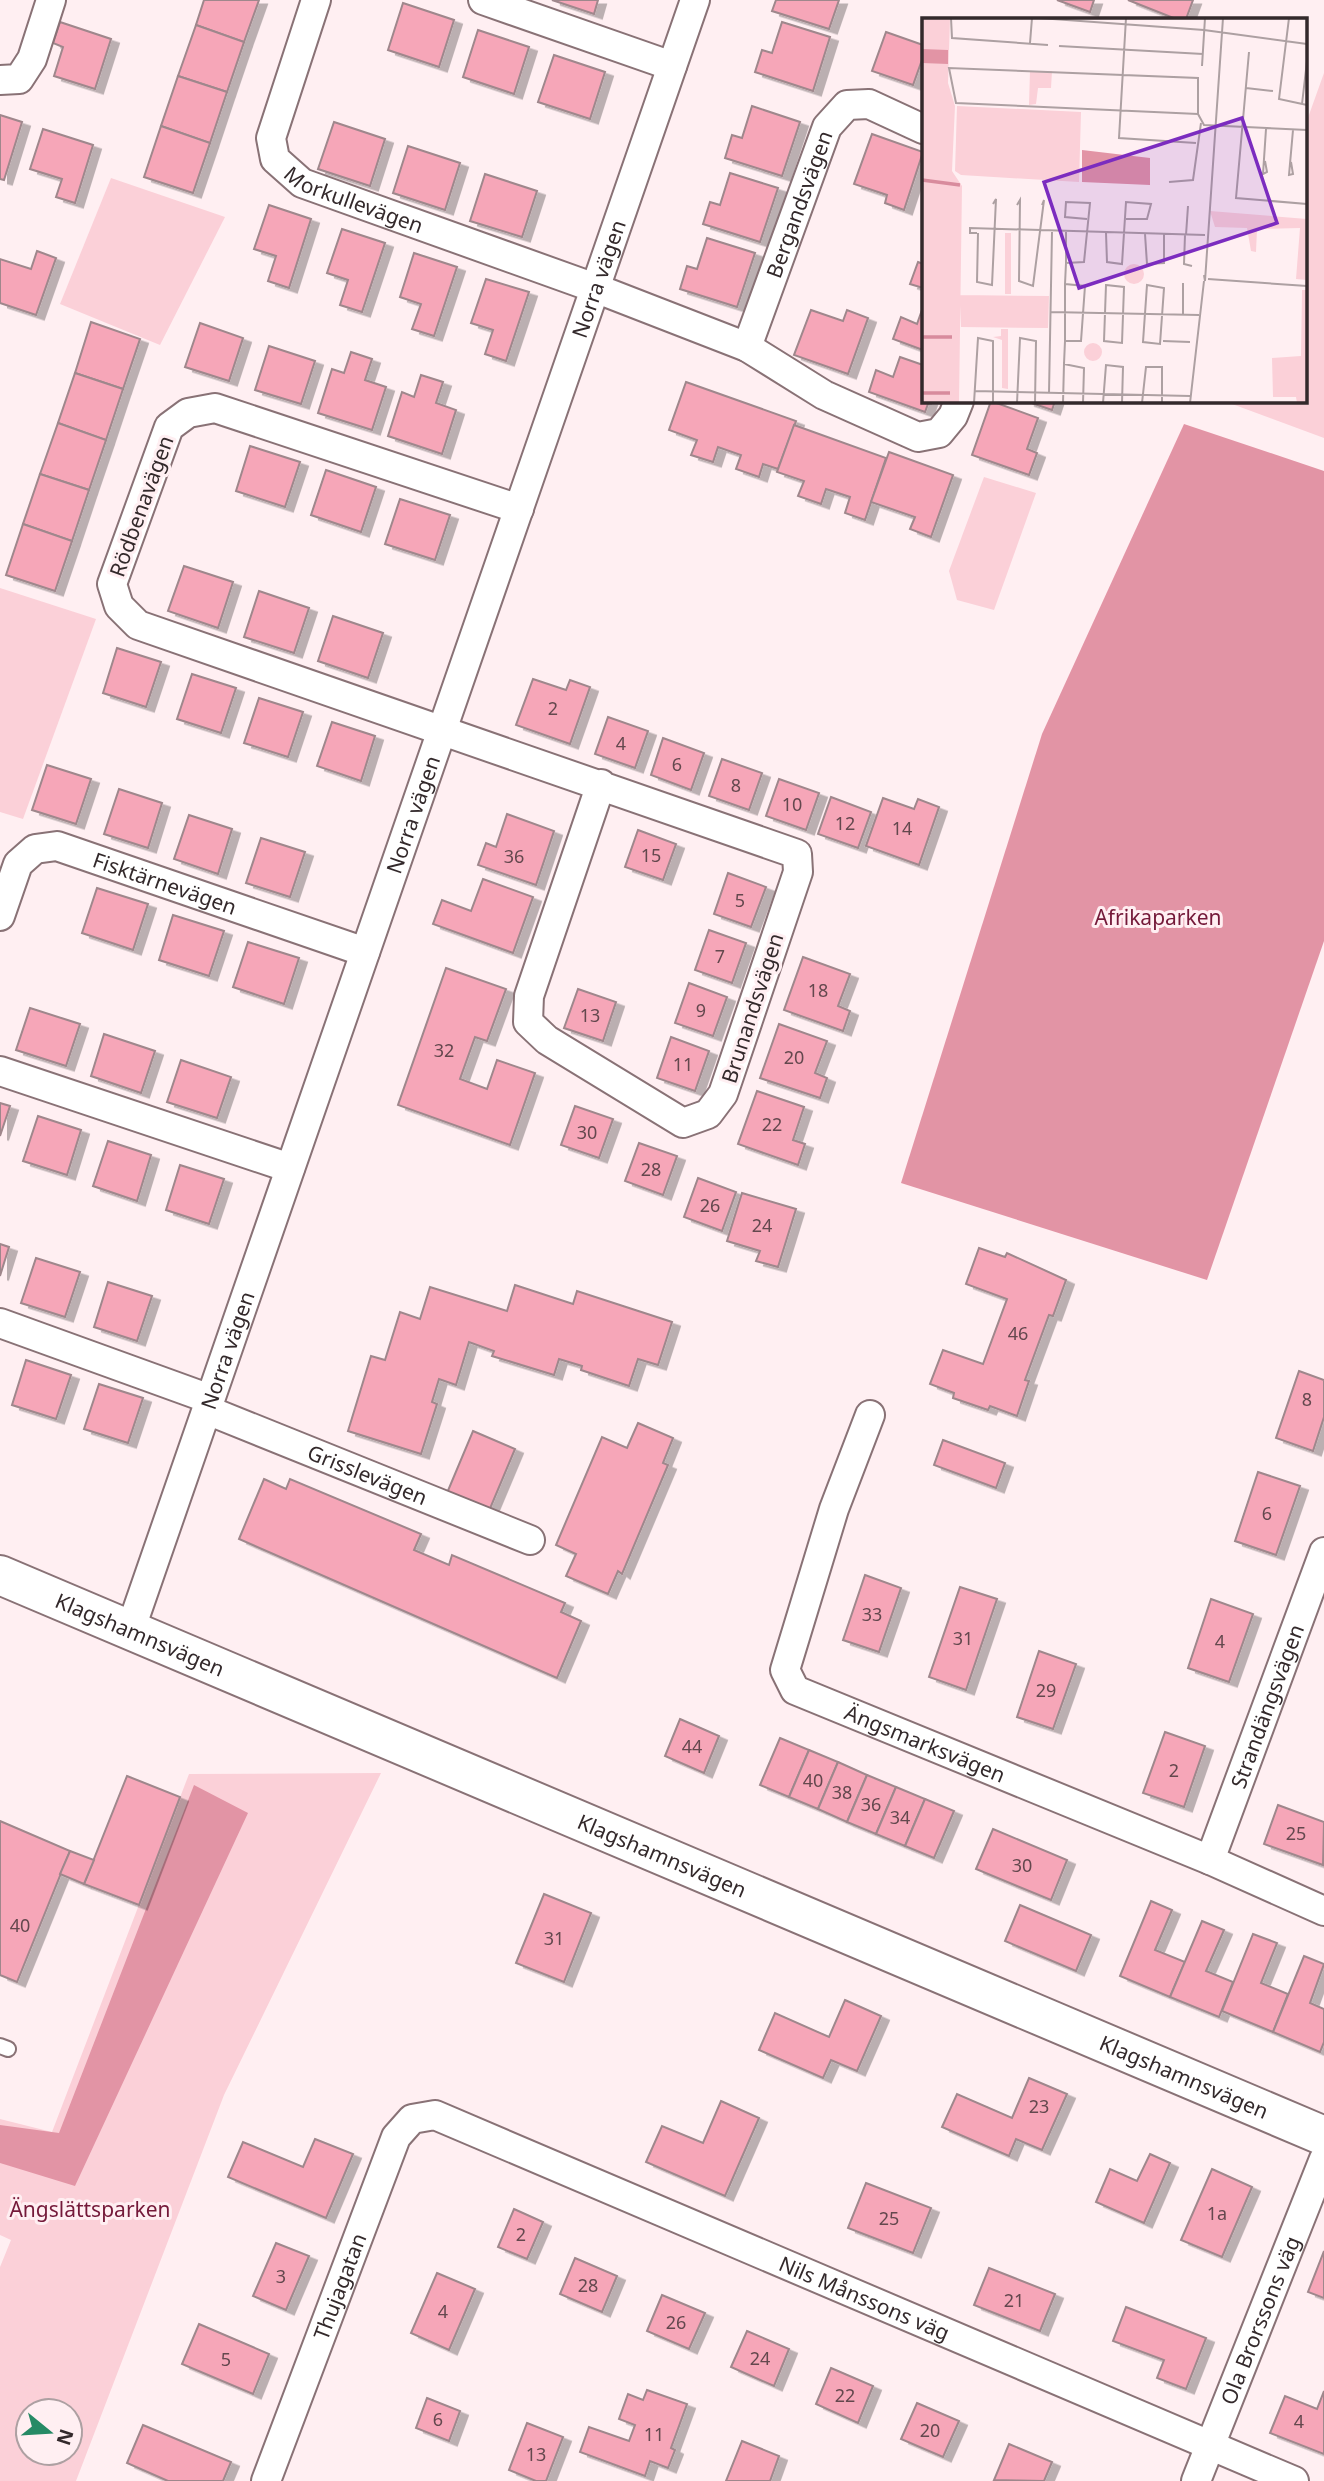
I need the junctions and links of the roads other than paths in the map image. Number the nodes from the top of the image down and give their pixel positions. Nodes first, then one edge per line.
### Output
1 (51, 0) edge
2 (316, 0) edge
3 (483, 0) edge
4 (695, 0) edge
5 (672, 66) junction
6 (0, 79) edge
7 (922, 128) edge
8 (595, 288) junction
9 (747, 347) junction
10 (959, 402) edge
11 (519, 509) junction
12 (442, 730) junction
13 (601, 784) junction
14 (0, 916) edge
15 (365, 952) junction
16 (0, 1071) edge
17 (290, 1168) junction
18 (0, 1323) edge
19 (209, 1404) junction
20 (870, 1415) dead end
21 (530, 1540) dead end
22 (1324, 1552) edge
23 (0, 1575) edge
24 (131, 1628) junction
25 (1210, 1860) junction
26 (1324, 1911) edge
27 (435, 2115) joint
28 (1324, 2136) edge
29 (1324, 2159) edge
30 (1210, 2445) junction
31 (267, 2481) edge
32 (1196, 2481) edge
33 (1294, 2481) edge

1 - 6 street
2 - 8 street, Morkullevägen
3 - 5 street
4 - 5 street, Norra vägen
5 - 8 street, Norra vägen
7 - 9 street, Bergandsvägen
8 - 9 street
8 - 11 street, Norra vägen
9 - 10 street
11 - 12 street, Norra vägen
11 - 12 street, Rödbenavägen
12 - 13 street, Brunandsvägen
12 - 15 street, Norra vägen
13 - 13 street, Brunandsvägen
14 - 15 street, Fisktärnevägen
15 - 17 street, Norra vägen
16 - 17 street
17 - 19 street, Norra vägen
18 - 19 street, Grisslevägen
19 - 21 street, Grisslevägen
19 - 24 street, Norra vägen
20 - 25 street, Ängsmarksvägen
22 - 25 street, Strandängsvägen
23 - 24 street, Klagshamnsvägen
24 - 28 street, Klagshamnsvägen
25 - 26 street, Ängsmarksvägen
27 - 30 street, Nils Månssons väg
27 - 31 street, Thujagatan
29 - 30 street, Ola Brorssons väg
30 - 32 street, Ola Brorssons väg
30 - 33 street, Nils Månssons väg

